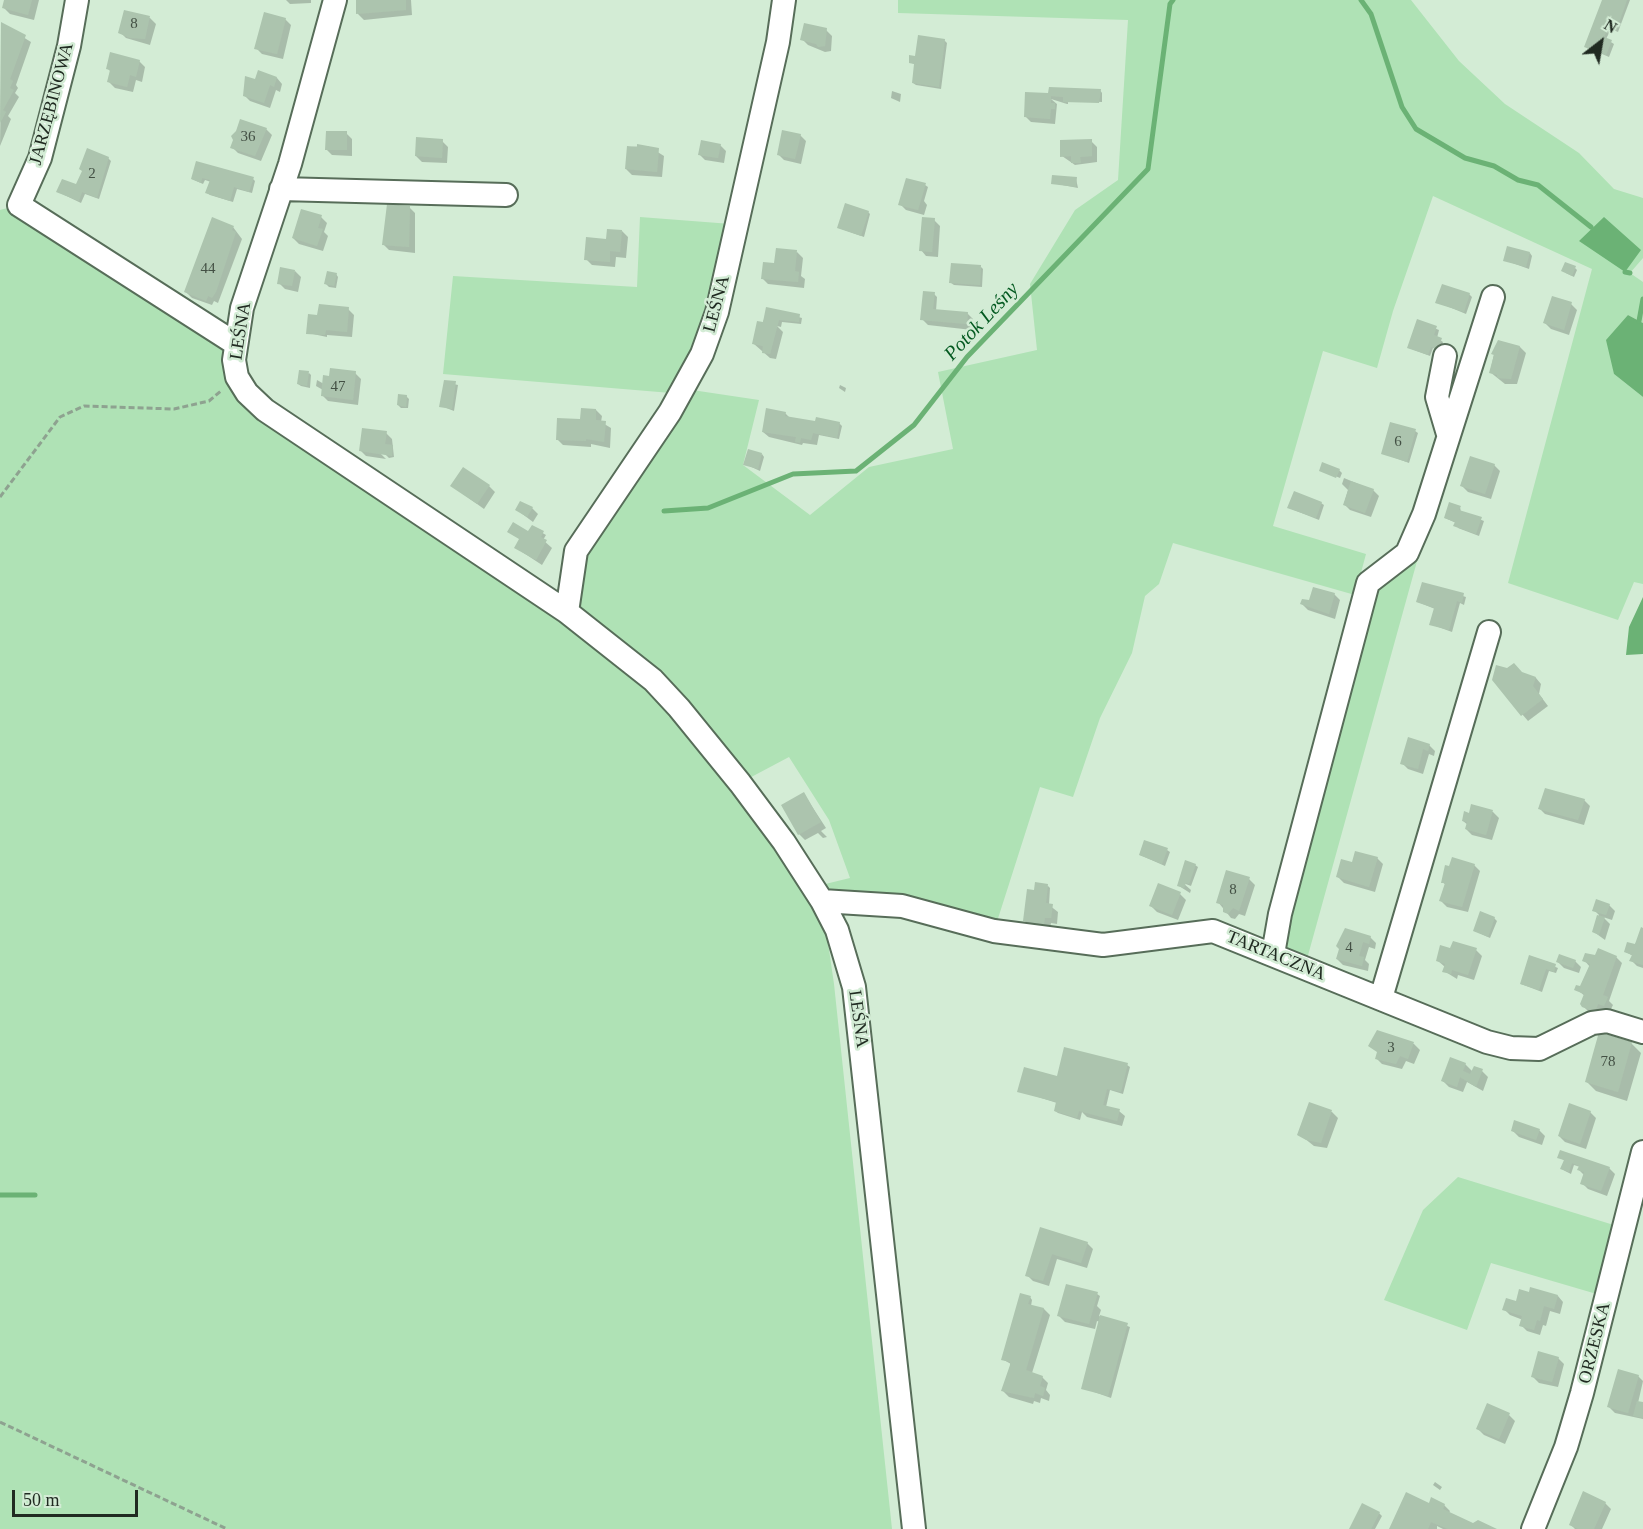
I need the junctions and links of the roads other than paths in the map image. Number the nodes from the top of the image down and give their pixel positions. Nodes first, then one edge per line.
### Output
1 (77, 0) edge
2 (335, 0) edge
3 (784, 0) edge
4 (281, 189) junction
5 (506, 195) dead end
6 (9, 208) edge
7 (1492, 297) dead end
8 (236, 344) junction
9 (1445, 356) dead end
10 (1448, 434) junction
11 (567, 612) junction
12 (1489, 632) dead end
13 (822, 901) junction
14 (1273, 954) junction
15 (1381, 998) junction
16 (1643, 1032) edge
17 (1643, 1152) edge
18 (915, 1529) edge
19 (1533, 1529) edge

1 - 6 street, JARZĘBINOWA
2 - 4 street, LEŚNA
3 - 11 street, LEŚNA
4 - 5 street
4 - 8 street, LEŚNA
6 - 8 street
7 - 10 street
8 - 11 street, LEŚNA
9 - 10 street
10 - 14 street
11 - 13 street, LEŚNA
12 - 15 street
13 - 14 street, TARTACZNA
13 - 18 street, LEŚNA
14 - 15 street, TARTACZNA
15 - 16 street, TARTACZNA
17 - 19 street, ORZESKA

